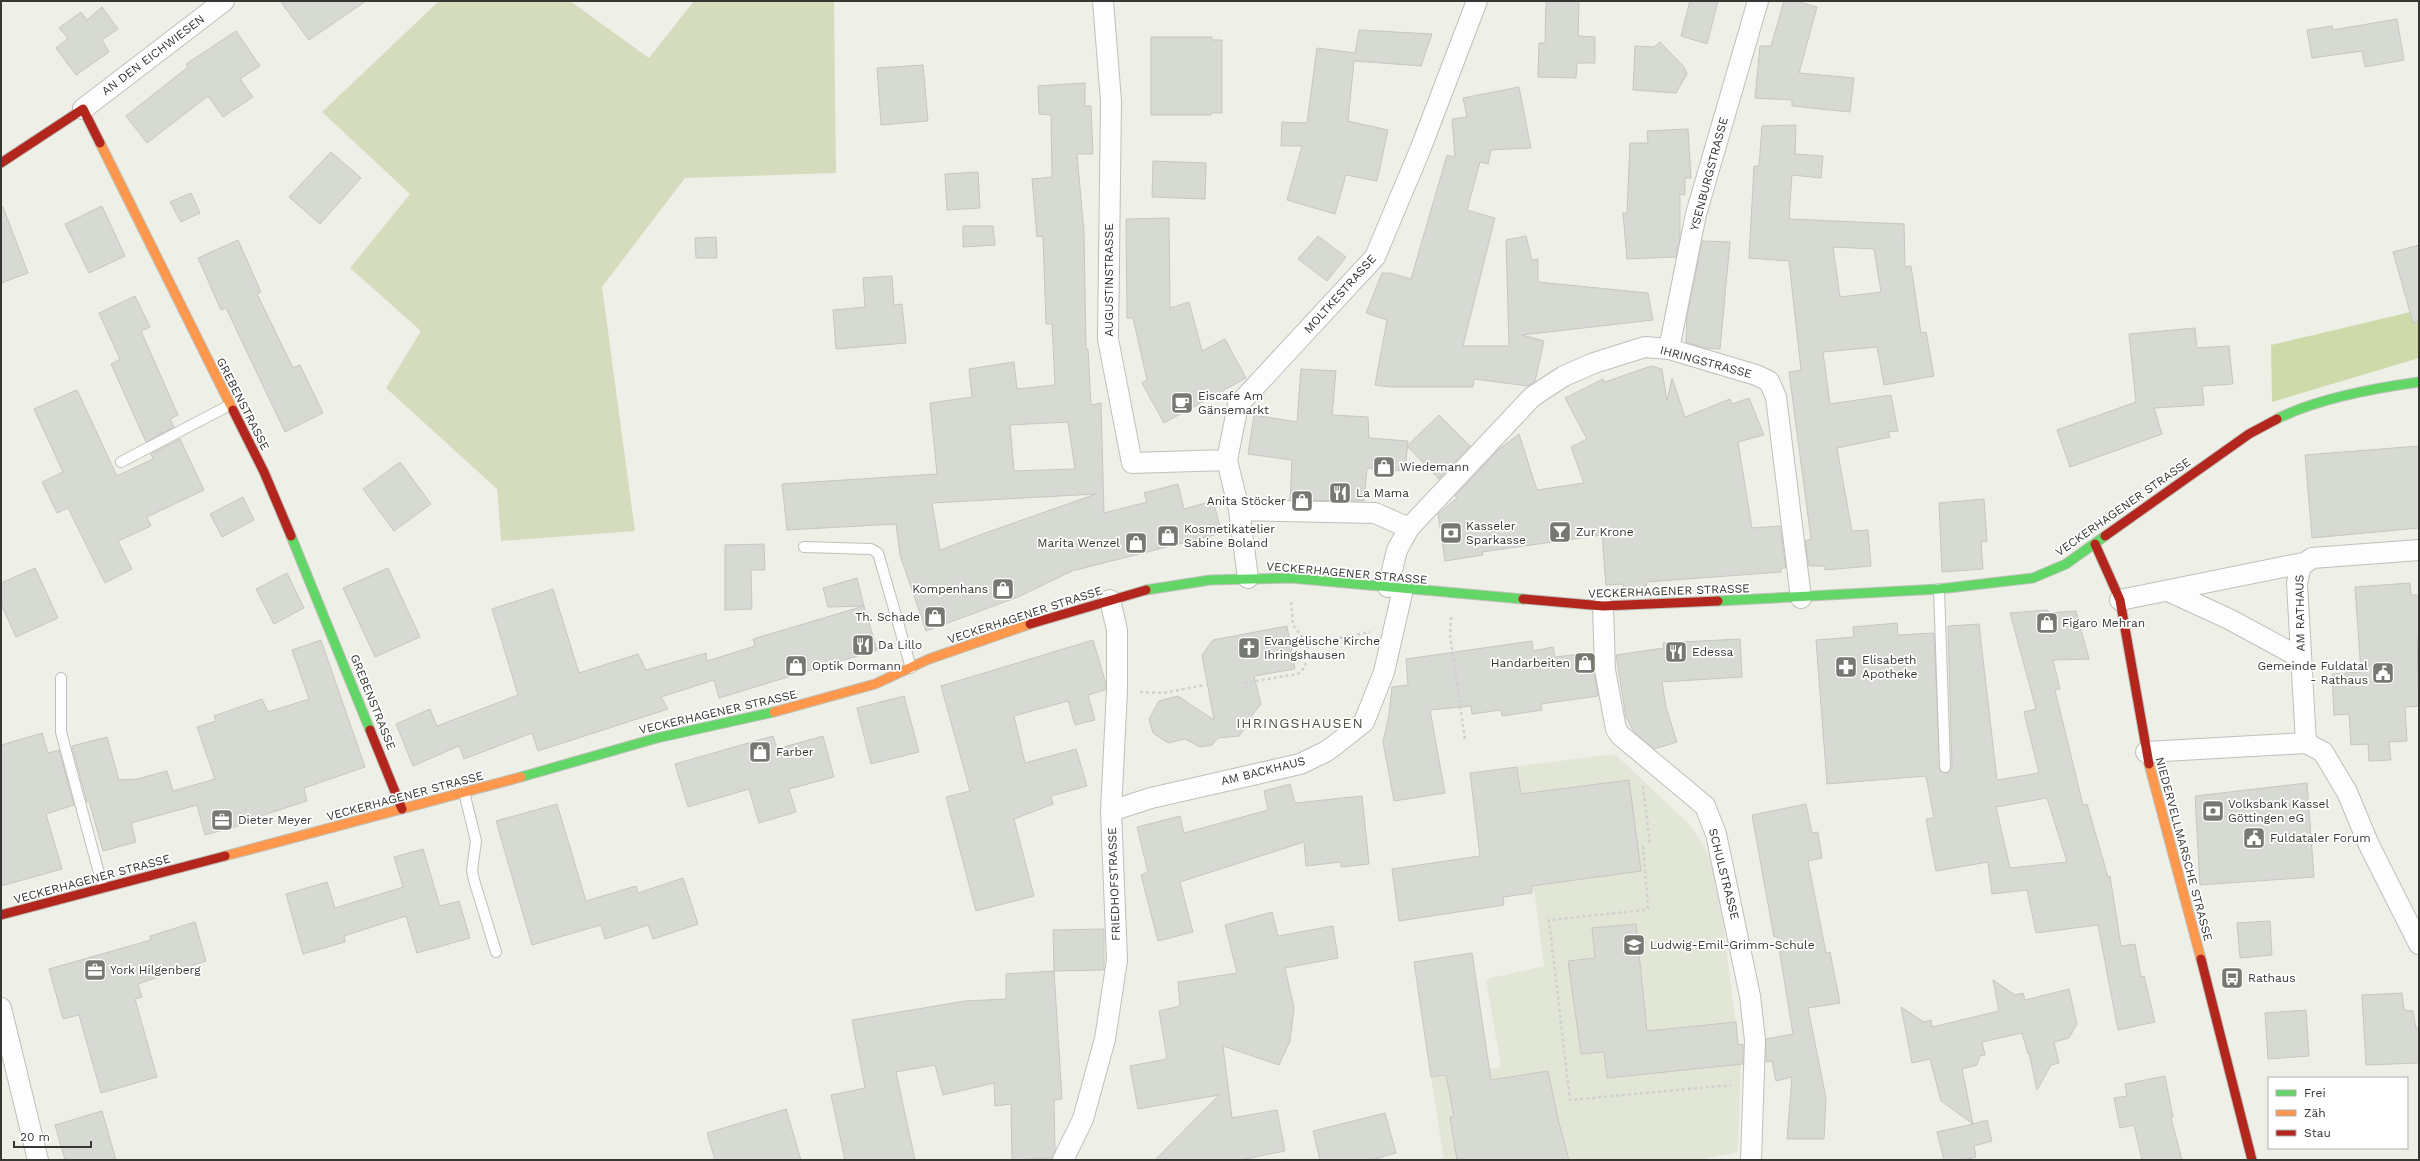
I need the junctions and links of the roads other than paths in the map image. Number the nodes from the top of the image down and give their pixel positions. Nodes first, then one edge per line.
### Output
1 (224, 1) edge
2 (1103, 1) edge
3 (1478, 1) edge
4 (1758, 1) edge
5 (82, 109) junction
6 (1, 163) edge
7 (1669, 349) junction
8 (2419, 382) edge
9 (230, 405) junction
10 (1227, 460) junction
11 (121, 462) dead end
12 (1239, 510) junction
13 (1409, 528) junction
14 (2095, 544) junction
15 (804, 547) dead end
16 (2419, 550) edge
17 (2303, 563) junction
18 (1248, 578) junction
19 (1395, 588) junction
20 (1939, 589) junction
21 (2168, 591) junction
22 (1801, 598) junction
23 (1110, 600) junction
24 (2120, 600) junction
25 (1602, 606) junction
26 (2301, 658) junction
27 (911, 668) junction
28 (61, 678) dead end
29 (2306, 743) junction
30 (2146, 752) junction
31 (1945, 767) dead end
32 (464, 792) junction
33 (402, 809) junction
34 (1111, 811) junction
35 (103, 888) junction
36 (1, 915) edge
37 (2419, 944) edge
38 (496, 952) dead end
39 (1, 1008) edge
40 (38, 1160) edge
41 (1063, 1160) edge
42 (1751, 1160) edge
43 (2252, 1160) edge

1 - 5 street, AN DEN EICHWIESEN
2 - 10 street, AUGUSTINSTRASSE
3 - 10 street, MOLTKESTRASSE
4 - 7 street, YSENBURGSTRASSE
5 - 6 street
5 - 9 street, GREBENSTRASSE
7 - 13 street, IHRINGSTRASSE
7 - 22 street, IHRINGSTRASSE
8 - 14 street, VECKERHAGENER STRASSE
9 - 11 lane
9 - 33 street, GREBENSTRASSE
10 - 12 street, MOLTKESTRASSE
12 - 13 street
12 - 18 street, MOLTKESTRASSE
13 - 19 street, IHRINGSTRASSE
14 - 20 street, VECKERHAGENER STRASSE
14 - 24 street, NIEDERVELLMARSCHE STRASSE
15 - 27 lane
16 - 17 street, AM RATHAUS
17 - 21 street
17 - 26 street, AM RATHAUS
18 - 19 street, VECKERHAGENER STRASSE
18 - 23 street, VECKERHAGENER STRASSE
19 - 25 street, VECKERHAGENER STRASSE
19 - 34 street, AM BACKHAUS
20 - 22 street, VECKERHAGENER STRASSE
20 - 31 lane
21 - 24 street
21 - 26 street
22 - 25 street, VECKERHAGENER STRASSE
23 - 27 street, VECKERHAGENER STRASSE
23 - 34 street, FRIEDHOFSTRASSE
24 - 30 street, NIEDERVELLMARSCHE STRASSE
25 - 42 street, SCHULSTRASSE
26 - 29 street, AM RATHAUS
27 - 32 street, VECKERHAGENER STRASSE
28 - 35 lane
29 - 30 street
29 - 37 street
30 - 43 street, NIEDERVELLMARSCHE STRASSE
32 - 33 street, VECKERHAGENER STRASSE
32 - 38 lane
33 - 35 street, VECKERHAGENER STRASSE
34 - 41 street, FRIEDHOFSTRASSE
35 - 36 street, VECKERHAGENER STRASSE
39 - 40 street

